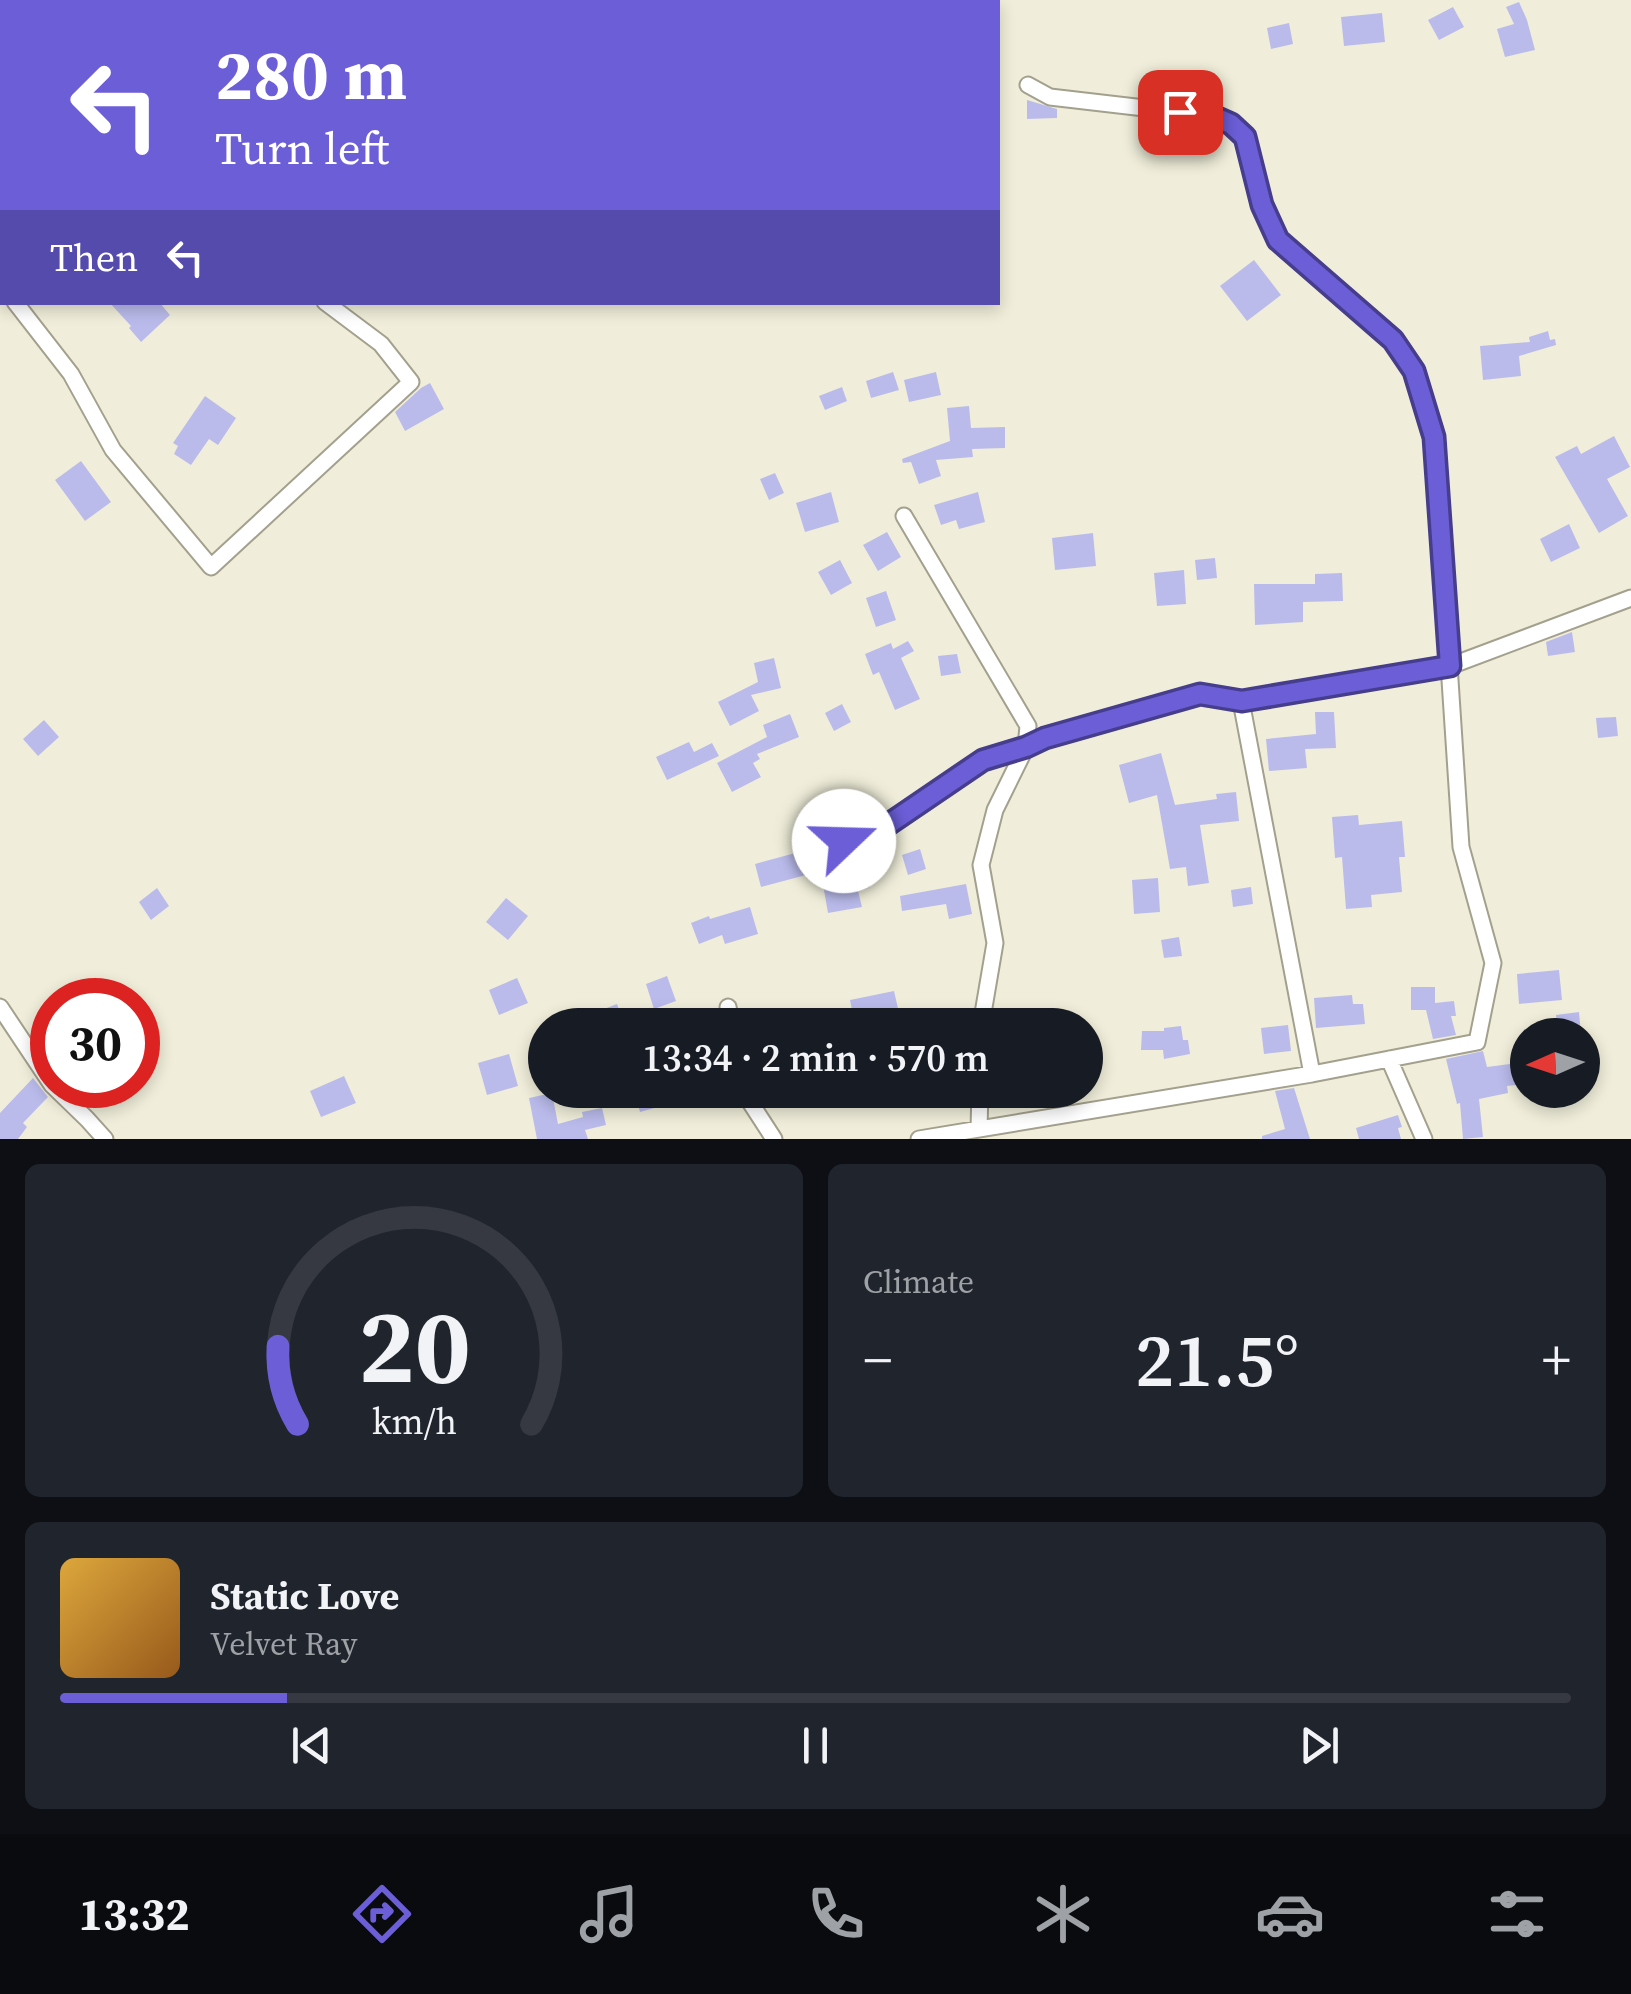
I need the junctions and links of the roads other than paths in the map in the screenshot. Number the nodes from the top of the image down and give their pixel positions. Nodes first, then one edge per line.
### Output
1 (1028, 85) dead end
2 (17, 305) edge
3 (329, 305) edge
4 (904, 516) dead end
5 (1631, 598) edge
6 (1450, 666) junction
7 (1242, 701) junction
8 (1026, 747) junction
9 (844, 841) dead end
10 (0, 1007) edge
11 (984, 1008) edge
12 (1388, 1059) junction
13 (1312, 1074) junction
14 (754, 1108) edge
15 (980, 1108) edge
16 (979, 1129) junction
17 (105, 1139) edge
18 (774, 1139) edge
19 (920, 1139) edge
20 (1424, 1139) edge

1 - 6 street
2 - 3 street
4 - 8 street
5 - 6 street
6 - 7 street
6 - 12 street
7 - 8 street
7 - 13 street
8 - 9 street
8 - 11 street
10 - 17 street
12 - 13 street
12 - 20 street
13 - 16 street
14 - 18 street
15 - 16 street
16 - 19 street

